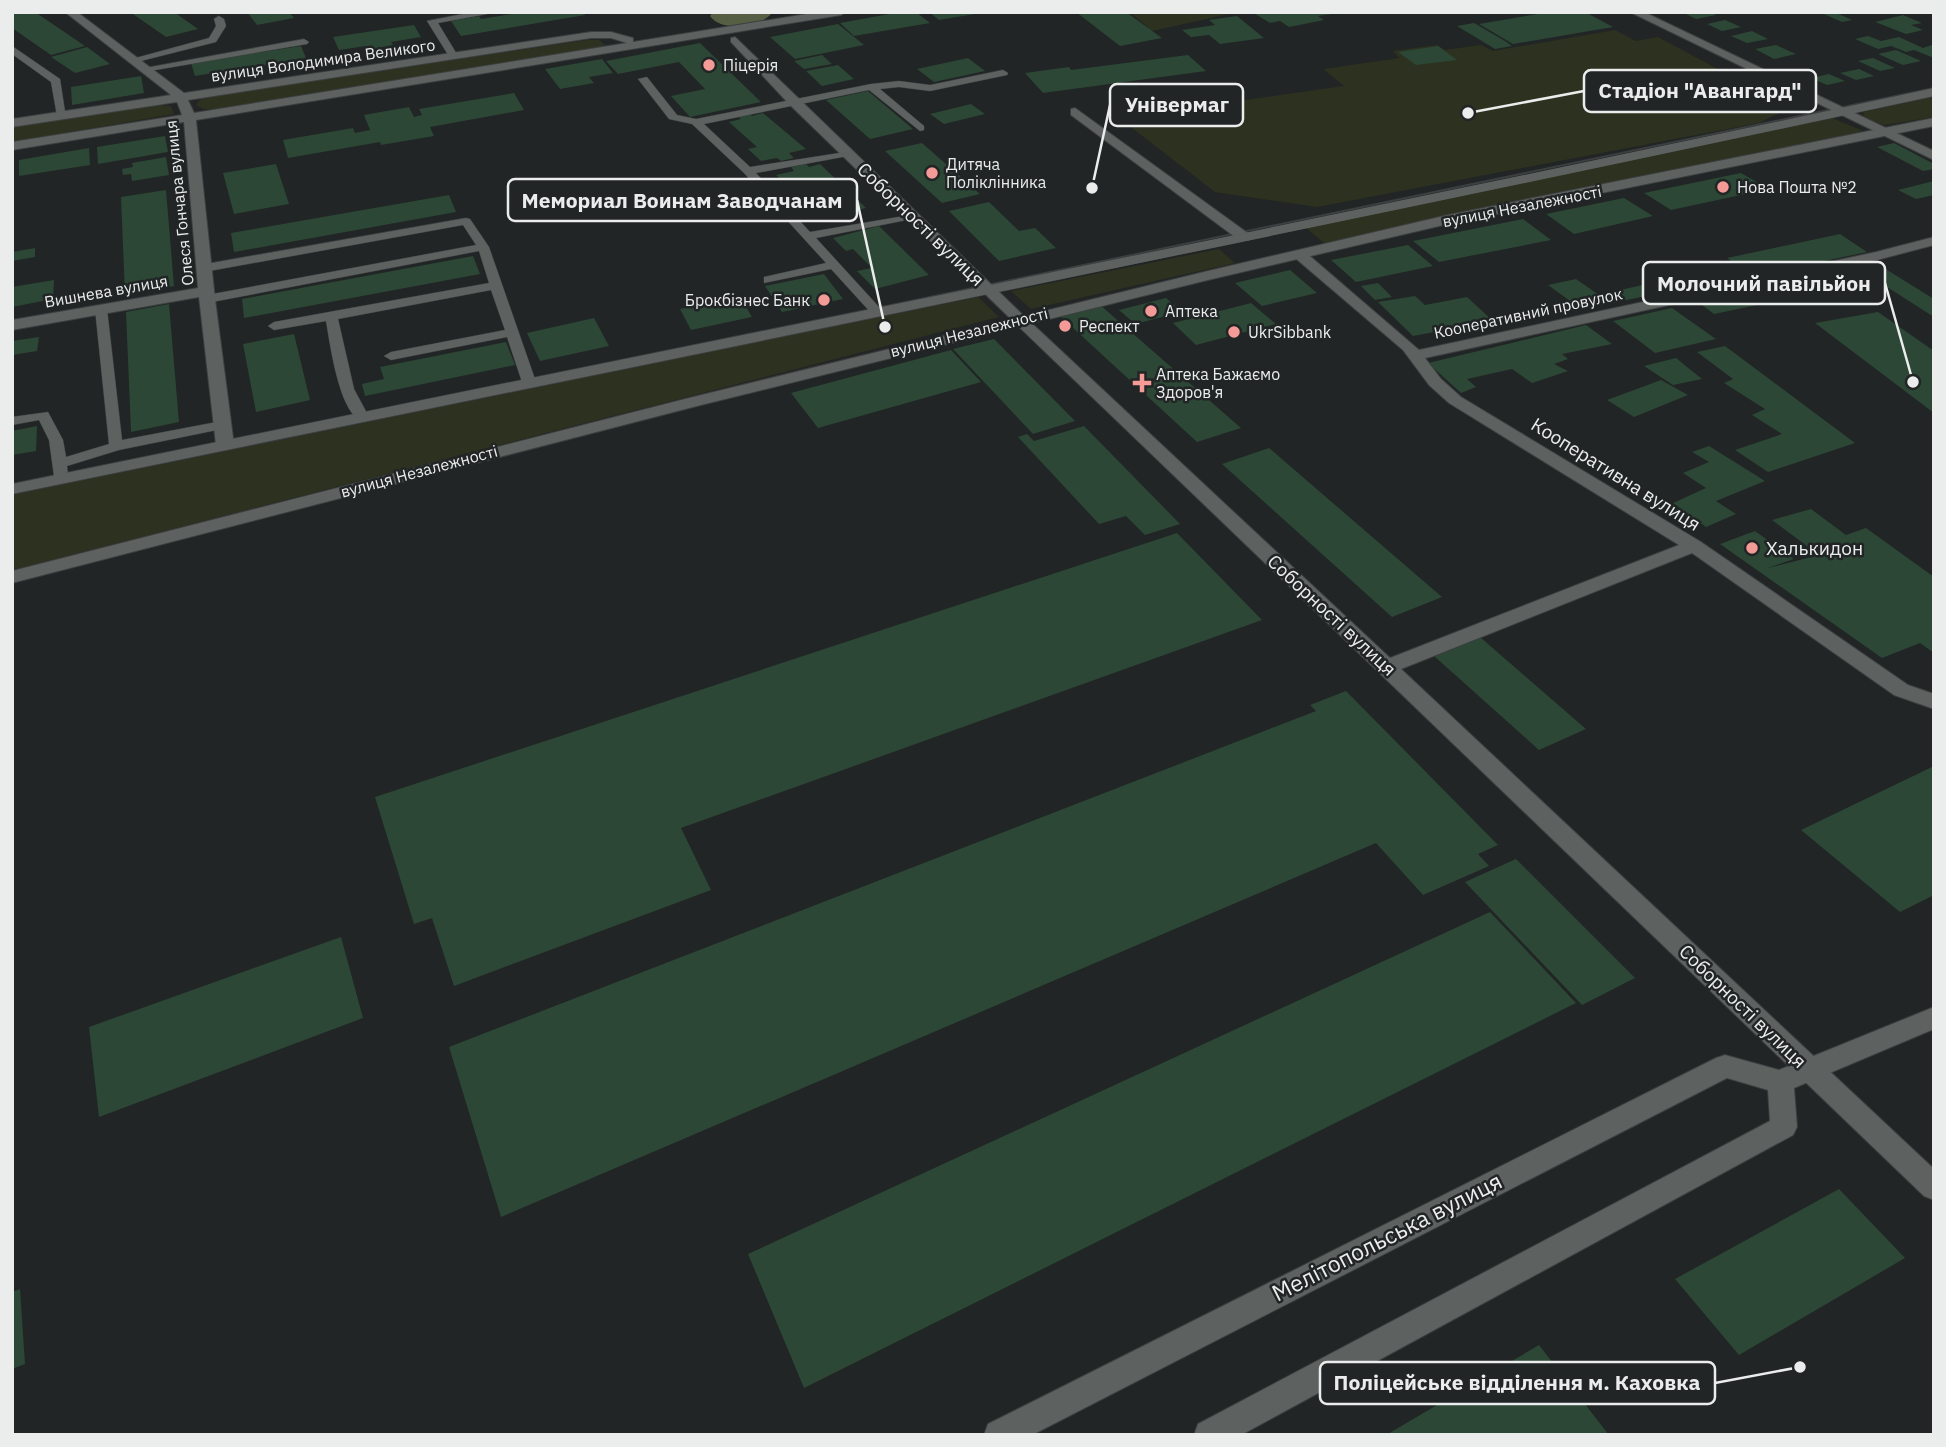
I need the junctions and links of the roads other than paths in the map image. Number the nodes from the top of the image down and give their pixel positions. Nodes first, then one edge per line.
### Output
1 (494, 12) edge
2 (841, 12) edge
3 (1635, 12) edge
4 (75, 13) edge
5 (799, 15) edge
6 (219, 19) dead end
7 (735, 40) dead end
8 (304, 41) dead end
9 (637, 45) junction
10 (12, 49) edge
11 (453, 56) junction
12 (138, 64) junction
13 (1003, 73) dead end
14 (643, 79) dead end
15 (871, 87) junction
16 (1934, 92) edge
17 (181, 97) junction
18 (794, 102) junction
19 (1839, 111) junction
20 (1074, 112) dead end
21 (62, 116) junction
22 (190, 118) junction
23 (696, 122) junction
24 (1934, 122) edge
25 (12, 123) edge
26 (920, 128) dead end
27 (1886, 132) junction
28 (12, 146) edge
29 (848, 153) junction
30 (1934, 156) edge
31 (748, 171) junction
32 (912, 216) junction
33 (808, 236) junction
34 (1244, 237) junction
35 (1934, 242) edge
36 (483, 247) junction
37 (1299, 254) junction
38 (833, 265) junction
39 (204, 268) junction
40 (768, 281) dead end
41 (496, 285) junction
42 (987, 288) junction
43 (207, 295) junction
44 (102, 309) junction
45 (876, 311) junction
46 (331, 316) junction
47 (1019, 320) junction
48 (12, 326) edge
49 (274, 326) dead end
50 (512, 332) junction
51 (1417, 355) junction
52 (391, 356) dead end
53 (529, 382) junction
54 (362, 417) junction
55 (12, 421) edge
56 (222, 425) junction
57 (225, 445) junction
58 (116, 446) junction
59 (60, 471) junction
60 (12, 489) edge
61 (1694, 546) junction
62 (12, 577) edge
63 (1387, 667) junction
64 (1934, 702) edge
65 (1934, 1018) edge
66 (1810, 1069) junction
67 (1780, 1082) junction
68 (1934, 1187) edge
69 (999, 1435) edge
70 (1209, 1435) edge

1 - 11 lane
2 - 5 street, вулиця Володимира Великого
3 - 19 street
4 - 12 street, Олеся Гончара вулиця
5 - 9 street, вулиця Володимира Великого
6 - 12 lane
7 - 18 street, Соборності вулиця
8 - 12 lane
9 - 11 street, вулиця Володимира Великого
9 - 22 street, вулиця Володимира Великого
10 - 21 lane
11 - 17 street, вулиця Володимира Великого
12 - 17 street, Олеся Гончара вулиця
13 - 15 lane
14 - 23 lane
15 - 18 lane
15 - 26 lane
16 - 19 street, вулиця Незалежності
17 - 21 street, вулиця Володимира Великого
17 - 22 street, Олеся Гончара вулиця
18 - 23 lane
18 - 29 street, Соборності вулиця
19 - 27 street
19 - 34 street, вулиця Незалежності
20 - 34 street
21 - 25 street, вулиця Володимира Великого
22 - 28 street, вулиця Володимира Великого
22 - 39 street, Олеся Гончара вулиця
23 - 31 lane
24 - 27 street, вулиця Незалежності
27 - 30 street
27 - 37 street, вулиця Незалежності
29 - 31 lane
29 - 32 street, Соборності вулиця
31 - 33 lane
32 - 33 lane
32 - 42 street, Соборності вулиця
33 - 38 lane
34 - 42 street, вулиця Незалежності
35 - 51 street, Кооперативний провулок
36 - 39 lane
36 - 41 lane
36 - 43 lane
37 - 47 street, вулиця Незалежності
37 - 51 street, Кооперативна вулиця
38 - 40 lane
38 - 45 lane
39 - 43 street, Олеся Гончара вулиця
41 - 46 lane
41 - 50 lane
42 - 45 street, вулиця Незалежності
42 - 47 street, Соборності вулиця
43 - 44 street, Вишнева вулиця
43 - 56 street, Олеся Гончара вулиця
44 - 48 street, Вишнева вулиця
44 - 58 lane
45 - 53 street, вулиця Незалежності
46 - 49 lane
46 - 54 lane
47 - 62 street, вулиця Незалежності
47 - 63 street, Соборності вулиця
50 - 52 lane
50 - 53 lane
51 - 61 street, Кооперативна вулиця
53 - 54 street, вулиця Незалежності
54 - 57 street, вулиця Незалежності
55 - 59 lane
56 - 57 street, Олеся Гончара вулиця
56 - 58 lane
57 - 59 street, вулиця Незалежності
58 - 59 lane
59 - 60 street, вулиця Незалежності
61 - 63 street
61 - 64 street, Кооперативна вулиця
63 - 66 street, Соборності вулиця
65 - 66 street
66 - 67 street
66 - 68 street, Соборності вулиця
67 - 69 street, Мелітопольська вулиця
67 - 70 street

